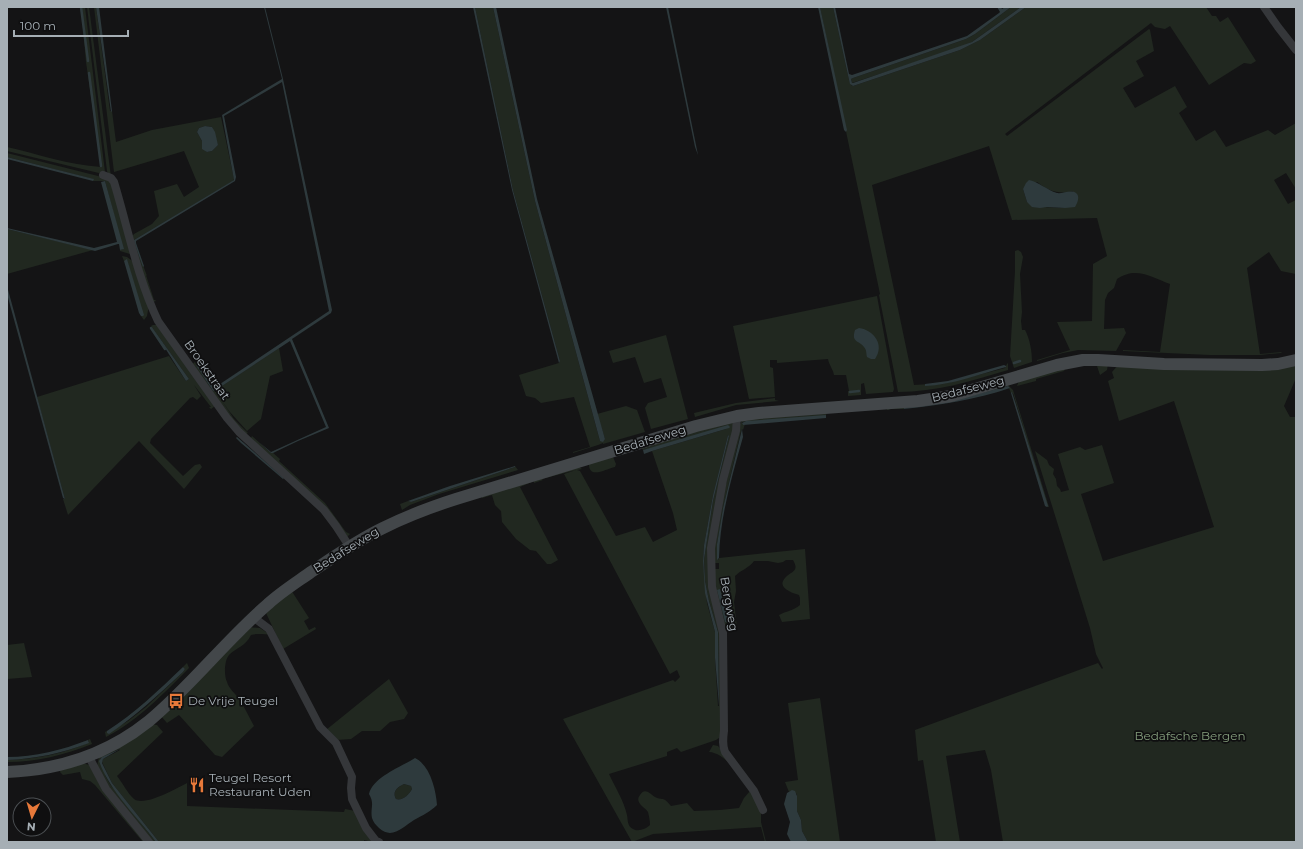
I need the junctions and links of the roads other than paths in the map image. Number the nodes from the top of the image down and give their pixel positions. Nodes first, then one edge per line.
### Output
1 (1264, 7) edge
2 (1296, 50) edge
3 (103, 175) dead end
4 (1296, 360) edge
5 (737, 416) junction
6 (349, 546) junction
7 (253, 617) junction
8 (89, 757) junction
9 (7, 772) edge
10 (763, 810) dead end
11 (149, 842) edge
12 (379, 842) edge

1 - 2 street
3 - 6 street, Broekstraat
4 - 5 street, Bedafseweg
5 - 6 street, Bedafseweg
5 - 10 street, Bergweg
6 - 7 street, Bedafseweg
7 - 8 street, Bedafseweg
7 - 12 street
8 - 9 street, Bedafseweg
8 - 11 street

